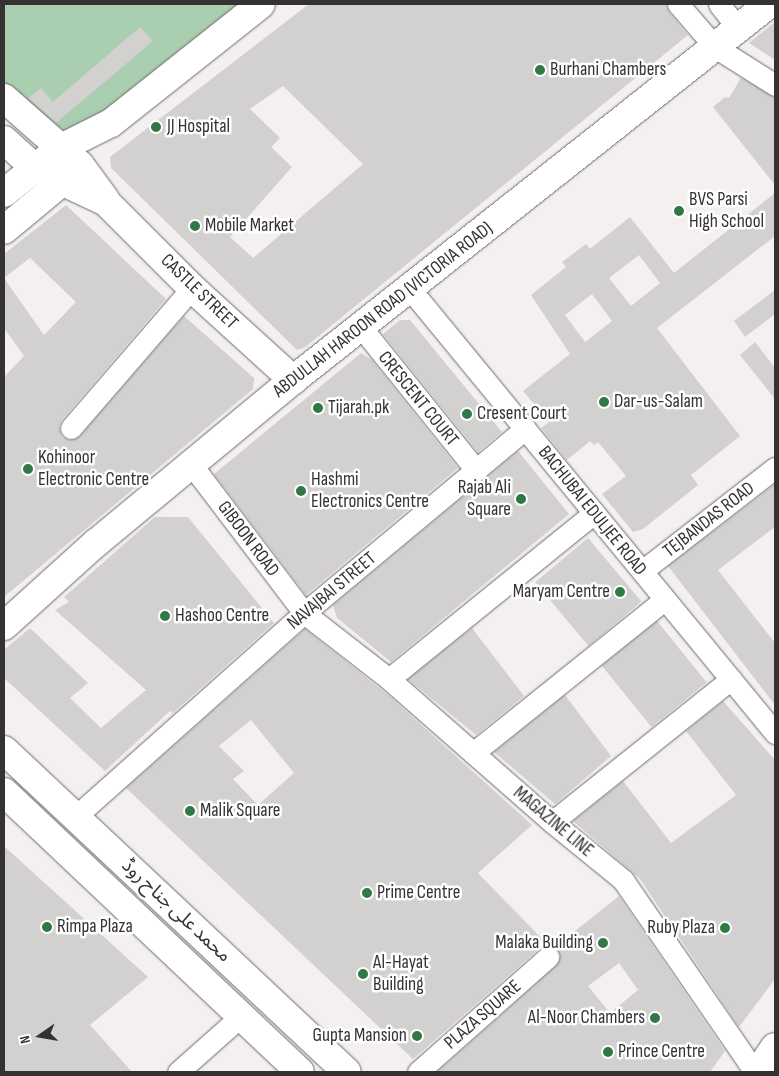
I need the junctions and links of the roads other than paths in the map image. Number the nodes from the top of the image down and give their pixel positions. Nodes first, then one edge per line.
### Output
1 (261, 4) edge
2 (678, 4) edge
3 (719, 4) edge
4 (769, 4) edge
5 (738, 28) junction
6 (715, 47) junction
7 (775, 85) edge
8 (4, 98) edge
9 (111, 123) junction
10 (4, 140) edge
11 (59, 149) junction
12 (36, 168) junction
13 (72, 173) junction
14 (4, 193) edge
15 (4, 230) edge
16 (192, 288) junction
17 (410, 289) junction
18 (360, 327) junction
19 (293, 380) junction
20 (71, 428) dead end
21 (525, 429) junction
22 (191, 464) junction
23 (775, 468) edge
24 (476, 470) junction
25 (594, 513) junction
26 (642, 571) junction
27 (665, 599) junction
28 (304, 613) junction
29 (4, 626) edge
30 (389, 679) junction
31 (731, 679) junction
32 (775, 733) edge
33 (4, 750) edge
34 (473, 753) junction
35 (4, 792) edge
36 (75, 817) junction
37 (552, 822) junction
38 (548, 957) dead end
39 (241, 1016) junction
40 (775, 1047) edge
41 (178, 1072) edge
42 (300, 1072) edge
43 (347, 1072) edge
44 (418, 1072) edge
45 (757, 1072) edge

1 - 9 main road
2 - 6 street
3 - 5 street
4 - 5 main road, ABDULLAH HAROON ROAD (VICTORIA ROAD)
5 - 6 main road, ABDULLAH HAROON ROAD (VICTORIA ROAD)
6 - 7 street
6 - 17 main road, ABDULLAH HAROON ROAD (VICTORIA ROAD)
8 - 11 main road
9 - 11 main road
9 - 13 main road
10 - 12 main road, CASTLE STREET
11 - 12 main road
11 - 13 main road
12 - 13 main road, CASTLE STREET
12 - 14 main road
13 - 15 main road
13 - 16 main road, CASTLE STREET
16 - 19 main road, CASTLE STREET
16 - 20 street
17 - 18 main road, ABDULLAH HAROON ROAD (VICTORIA ROAD)
17 - 21 street, BACHUBAI EDULJEE ROAD
18 - 19 main road, ABDULLAH HAROON ROAD (VICTORIA ROAD)
18 - 24 street, CRESCENT COURT
19 - 22 main road, ABDULLAH HAROON ROAD (VICTORIA ROAD)
21 - 24 street, NAVAJBAI STREET
21 - 25 street, BACHUBAI EDULJEE ROAD
22 - 28 street, GIBOON ROAD
22 - 29 main road, ABDULLAH HAROON ROAD (VICTORIA ROAD)
23 - 26 street, TEJBANDAS ROAD
24 - 28 street, NAVAJBAI STREET
25 - 26 street, BACHUBAI EDULJEE ROAD
25 - 30 street
26 - 27 street, BACHUBAI EDULJEE ROAD
27 - 31 street, BACHUBAI EDULJEE ROAD
27 - 34 street
28 - 30 street, MAGAZINE LINE
28 - 36 street, NAVAJBAI STREET
30 - 34 street, MAGAZINE LINE
31 - 32 street, BACHUBAI EDULJEE ROAD
31 - 37 street
33 - 36 main road, محمد علی جناح روڈ
34 - 37 street, MAGAZINE LINE
35 - 39 main road, محمد علی جناح روڈ
36 - 43 main road, محمد علی جناح روڈ
37 - 45 street, MAGAZINE LINE
38 - 44 street, PLAZA SQUARE
39 - 41 street
39 - 42 main road, محمد علی جناح روڈ
40 - 45 main road

